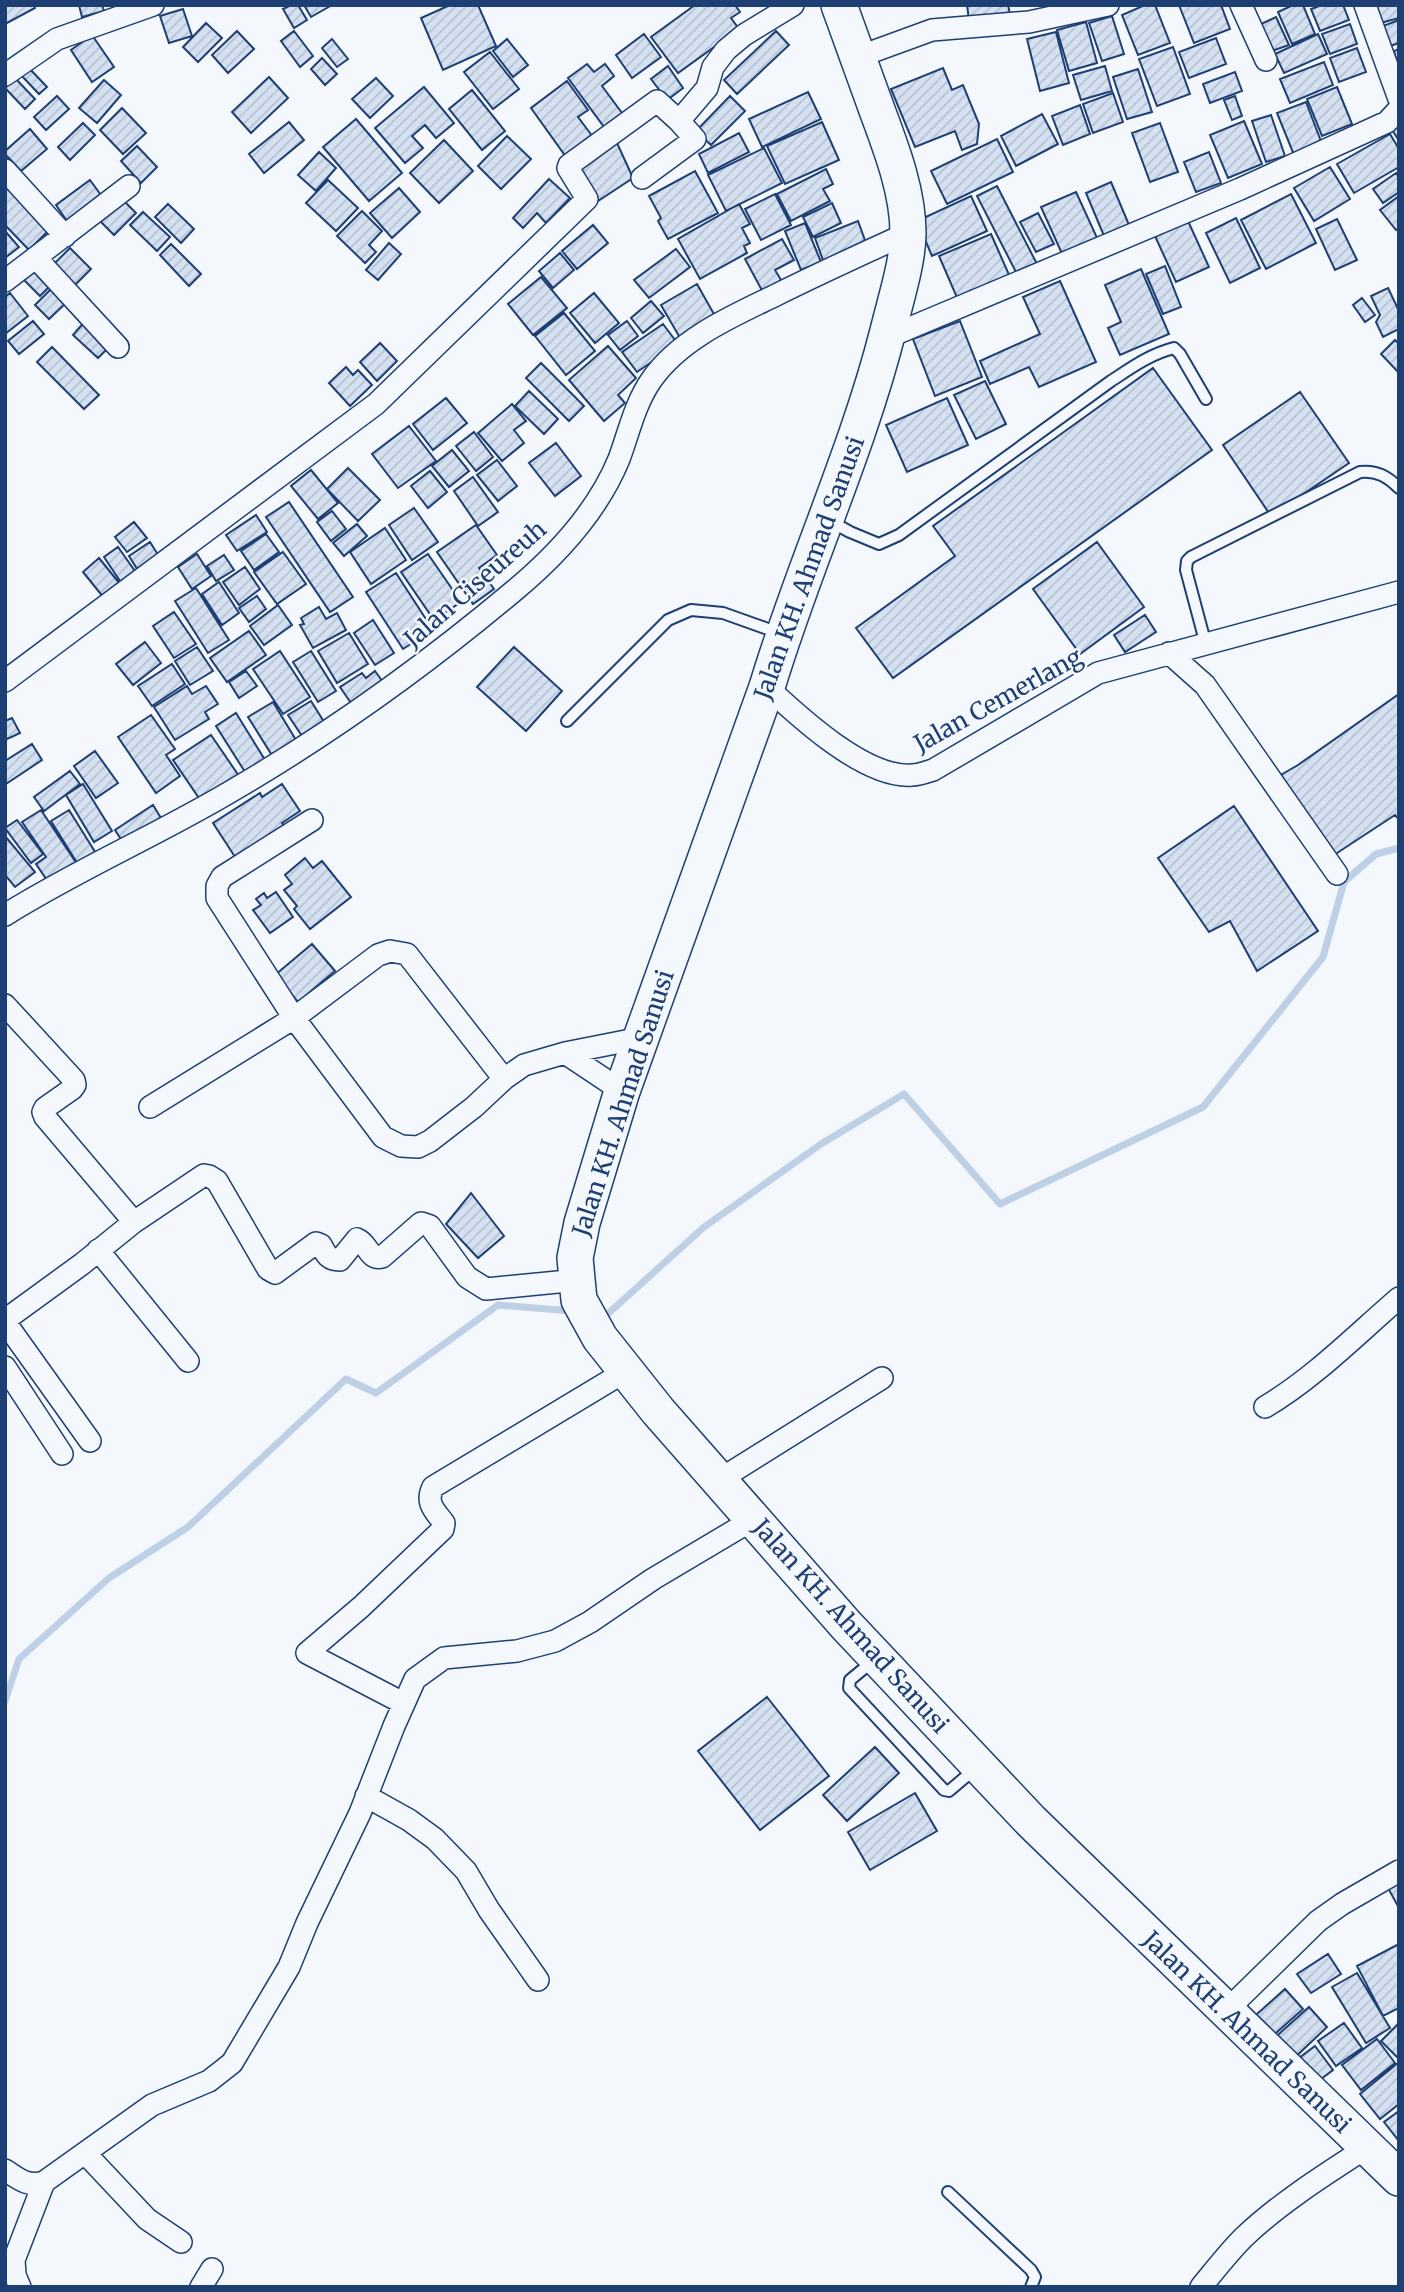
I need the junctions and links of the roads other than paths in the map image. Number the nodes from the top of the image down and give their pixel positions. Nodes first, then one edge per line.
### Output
1 (153, 5) edge
2 (793, 5) edge
3 (839, 5) edge
4 (1108, 5) edge
5 (1241, 5) edge
6 (1365, 5) edge
7 (858, 57) junction
8 (1266, 60) dead end
9 (5, 75) edge
10 (1399, 99) edge
11 (1399, 109) edge
12 (679, 121) junction
13 (5, 170) edge
14 (642, 178) dead end
15 (129, 186) dead end
16 (908, 233) junction
17 (65, 236) junction
18 (37, 258) junction
19 (5, 281) edge
20 (886, 338) junction
21 (118, 347) dead end
22 (1206, 399) dead end
23 (1399, 488) edge
24 (827, 519) junction
25 (1399, 592) edge
26 (783, 635) junction
27 (1206, 645) junction
28 (1169, 653) junction
29 (5, 681) edge
30 (767, 687) junction
31 (566, 721) dead end
32 (312, 820) dead end
33 (1336, 874) dead end
34 (5, 915) edge
35 (5, 1005) edge
36 (294, 1018) junction
37 (641, 1038) junction
38 (565, 1053) junction
39 (504, 1079) junction
40 (622, 1091) junction
41 (150, 1107) dead end
42 (134, 1222) junction
43 (98, 1250) junction
44 (578, 1290) junction
45 (1399, 1298) edge
46 (5, 1321) edge
47 (188, 1361) dead end
48 (5, 1367) edge
49 (626, 1371) junction
50 (882, 1378) dead end
51 (1265, 1407) dead end
52 (90, 1441) dead end
53 (62, 1454) dead end
54 (719, 1480) junction
55 (754, 1519) junction
56 (403, 1703) junction
57 (366, 1796) junction
58 (1399, 1871) edge
59 (538, 1980) dead end
60 (1226, 2011) junction
61 (1366, 2148) junction
62 (85, 2153) junction
63 (5, 2170) edge
64 (1399, 2178) edge
65 (44, 2182) junction
66 (948, 2192) dead end
67 (181, 2242) dead end
68 (20, 2287) edge
69 (1031, 2287) edge
70 (1201, 2287) edge

1 - 9 street
2 - 12 street
3 - 7 highway, Jalan KH. Ahmad Sanusi
4 - 7 street
5 - 8 street
6 - 10 street
7 - 16 highway, Jalan KH. Ahmad Sanusi
11 - 20 street
12 - 14 street
12 - 29 street
13 - 17 street
15 - 17 street
16 - 20 highway, Jalan KH. Ahmad Sanusi
16 - 34 street, Jalan Ciseureuh
17 - 18 street
18 - 19 street
18 - 21 street
20 - 24 highway, Jalan KH. Ahmad Sanusi
22 - 24 lane
23 - 27 lane
24 - 26 highway, Jalan KH. Ahmad Sanusi
25 - 27 street, Jalan Cemerlang
26 - 30 highway, Jalan KH. Ahmad Sanusi
26 - 31 lane
27 - 28 street, Jalan Cemerlang
28 - 30 street, Jalan Cemerlang
28 - 33 street
30 - 37 highway, Jalan KH. Ahmad Sanusi
32 - 36 street
35 - 42 street
36 - 39 street
36 - 39 street
36 - 41 street
37 - 38 street
37 - 40 highway, Jalan KH. Ahmad Sanusi
38 - 39 street
38 - 40 street
40 - 44 highway, Jalan KH. Ahmad Sanusi
42 - 43 street
42 - 44 street
43 - 46 street
43 - 47 street
44 - 49 highway, Jalan KH. Ahmad Sanusi
45 - 51 street
46 - 52 street
48 - 53 street
49 - 54 highway, Jalan KH. Ahmad Sanusi
49 - 56 street
50 - 54 street
54 - 55 highway, Jalan KH. Ahmad Sanusi
55 - 56 street
55 - 60 highway, Jalan KH. Ahmad Sanusi
56 - 57 street
57 - 59 street
57 - 62 street
58 - 60 street
60 - 61 highway, Jalan KH. Ahmad Sanusi
61 - 64 highway, Jalan KH. Ahmad Sanusi
61 - 70 street
62 - 65 street
62 - 67 street
63 - 65 street
65 - 68 street
66 - 69 lane

